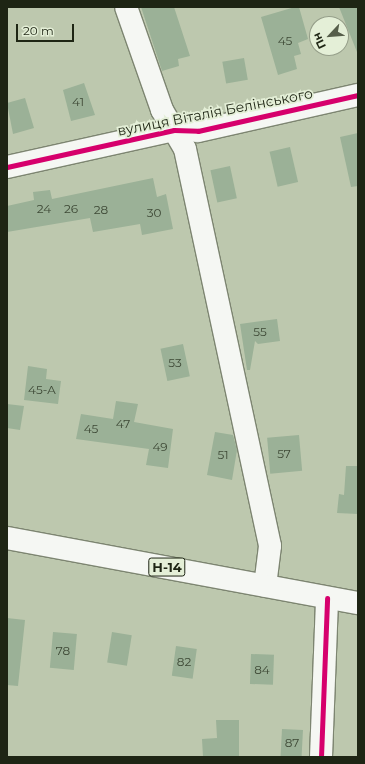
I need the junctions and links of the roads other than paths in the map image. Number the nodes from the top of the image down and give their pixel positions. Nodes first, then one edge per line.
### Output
1 (126, 7) edge
2 (358, 95) edge
3 (174, 130) junction
4 (7, 167) edge
5 (7, 538) edge
6 (265, 586) junction
7 (327, 598) junction
8 (358, 603) edge
9 (321, 757) edge

1 - 3 street
2 - 3 street, вулиця Віталія Белінського
3 - 4 street, вулиця Віталія Белінського
3 - 6 street
5 - 6 street, Н-14
6 - 7 street, Н-14
7 - 8 street, Н-14
7 - 9 street

